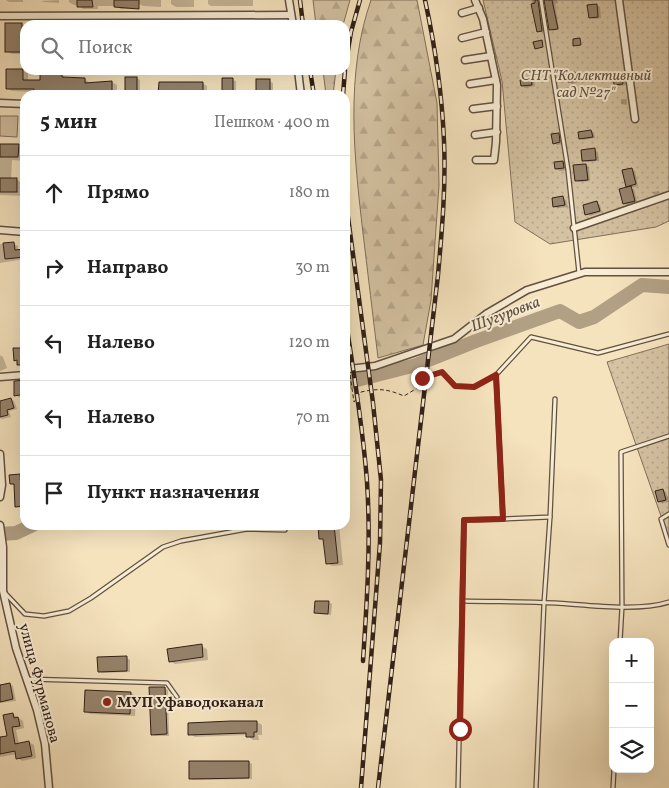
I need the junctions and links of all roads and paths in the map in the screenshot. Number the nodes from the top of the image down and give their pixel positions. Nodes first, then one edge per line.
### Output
1 (289, 0) edge
2 (476, 0) edge
3 (541, 0) edge
4 (619, 0) edge
5 (479, 8) junction
6 (462, 13) dead end
7 (292, 15) junction
8 (0, 16) edge
9 (292, 20) edge
10 (486, 32) junction
11 (462, 38) dead end
12 (491, 56) junction
13 (465, 60) dead end
14 (299, 75) edge
15 (496, 80) junction
16 (470, 84) dead end
17 (300, 90) edge
18 (0, 103) edge
19 (20, 104) edge
20 (497, 106) junction
21 (473, 109) dead end
22 (634, 119) dead end
23 (496, 132) junction
24 (475, 135) dead end
25 (476, 160) dead end
26 (669, 195) edge
27 (574, 228) junction
28 (0, 230) edge
29 (20, 232) edge
30 (669, 272) edge
31 (579, 274) junction
32 (669, 334) edge
33 (350, 368) edge
34 (20, 375) edge
35 (496, 375) junction
36 (0, 377) edge
37 (350, 379) edge
38 (555, 399) dead end
39 (669, 436) edge
40 (0, 454) edge
41 (0, 497) edge
42 (669, 514) edge
43 (550, 517) junction
44 (503, 519) junction
45 (0, 525) edge
46 (237, 530) edge
47 (669, 545) edge
48 (2, 592) edge
49 (462, 601) junction
50 (669, 602) edge
51 (544, 603) junction
52 (622, 607) junction
53 (620, 638) edge
54 (27, 679) junction
55 (177, 697) dead end
56 (614, 773) edge
57 (49, 788) edge
58 (458, 788) edge
59 (536, 788) edge
60 (613, 788) edge

1 - 7 street
2 - 5 street
3 - 27 lane
4 - 22 street
5 - 6 street
5 - 10 street
7 - 8 street
7 - 9 street
10 - 11 street
10 - 12 street
12 - 13 street
12 - 15 street
14 - 17 street
15 - 16 street
15 - 20 street
18 - 19 street
20 - 21 street
20 - 23 street
23 - 24 street
23 - 25 street
26 - 27 street
27 - 31 lane
28 - 29 street
30 - 31 street
31 - 33 street
32 - 35 lane
34 - 36 street
35 - 37 path
35 - 44 lane
38 - 43 lane
39 - 52 lane
40 - 41 street
42 - 47 lane
43 - 44 lane
43 - 51 lane
44 - 49 lane
45 - 48 street, улица Фурманова
46 - 48 lane
48 - 54 street, улица Фурманова
49 - 51 lane
49 - 58 lane
50 - 52 lane
51 - 52 lane
51 - 59 lane
52 - 53 lane
54 - 55 lane
54 - 57 street, улица Фурманова
56 - 60 lane

